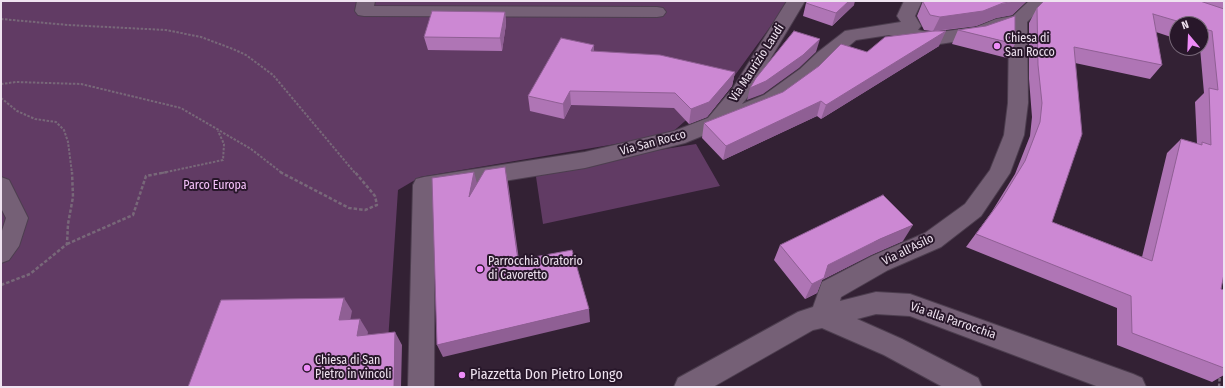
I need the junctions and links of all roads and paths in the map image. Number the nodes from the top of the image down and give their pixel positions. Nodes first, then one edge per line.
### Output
1 (366, 1) edge
2 (796, 1) edge
3 (914, 1) edge
4 (1046, 1) edge
5 (657, 12) dead end
6 (1, 19) edge
7 (1018, 21) junction
8 (889, 30) junction
9 (1, 84) edge
10 (1, 98) edge
11 (715, 122) junction
12 (218, 131) junction
13 (1, 186) edge
14 (67, 244) junction
15 (1, 253) edge
16 (1, 285) edge
17 (822, 316) junction
18 (1220, 367) edge
19 (421, 387) edge
20 (687, 387) edge
21 (969, 387) edge
22 (1133, 387) edge
23 (1219, 387) edge

1 - 5 street
2 - 11 street, Via Maurizio Laudi
3 - 8 street
4 - 7 street
6 - 12 path
7 - 8 street, Via San Rocco
7 - 17 street, Via all'Asilo
8 - 11 street, Via San Rocco
9 - 12 path
10 - 14 path
11 - 19 street, Via San Rocco
12 - 14 path
13 - 15 street
14 - 16 path
17 - 20 street, Via alla Parrocchia
17 - 21 street
17 - 22 street, Via alla Parrocchia
18 - 23 path

